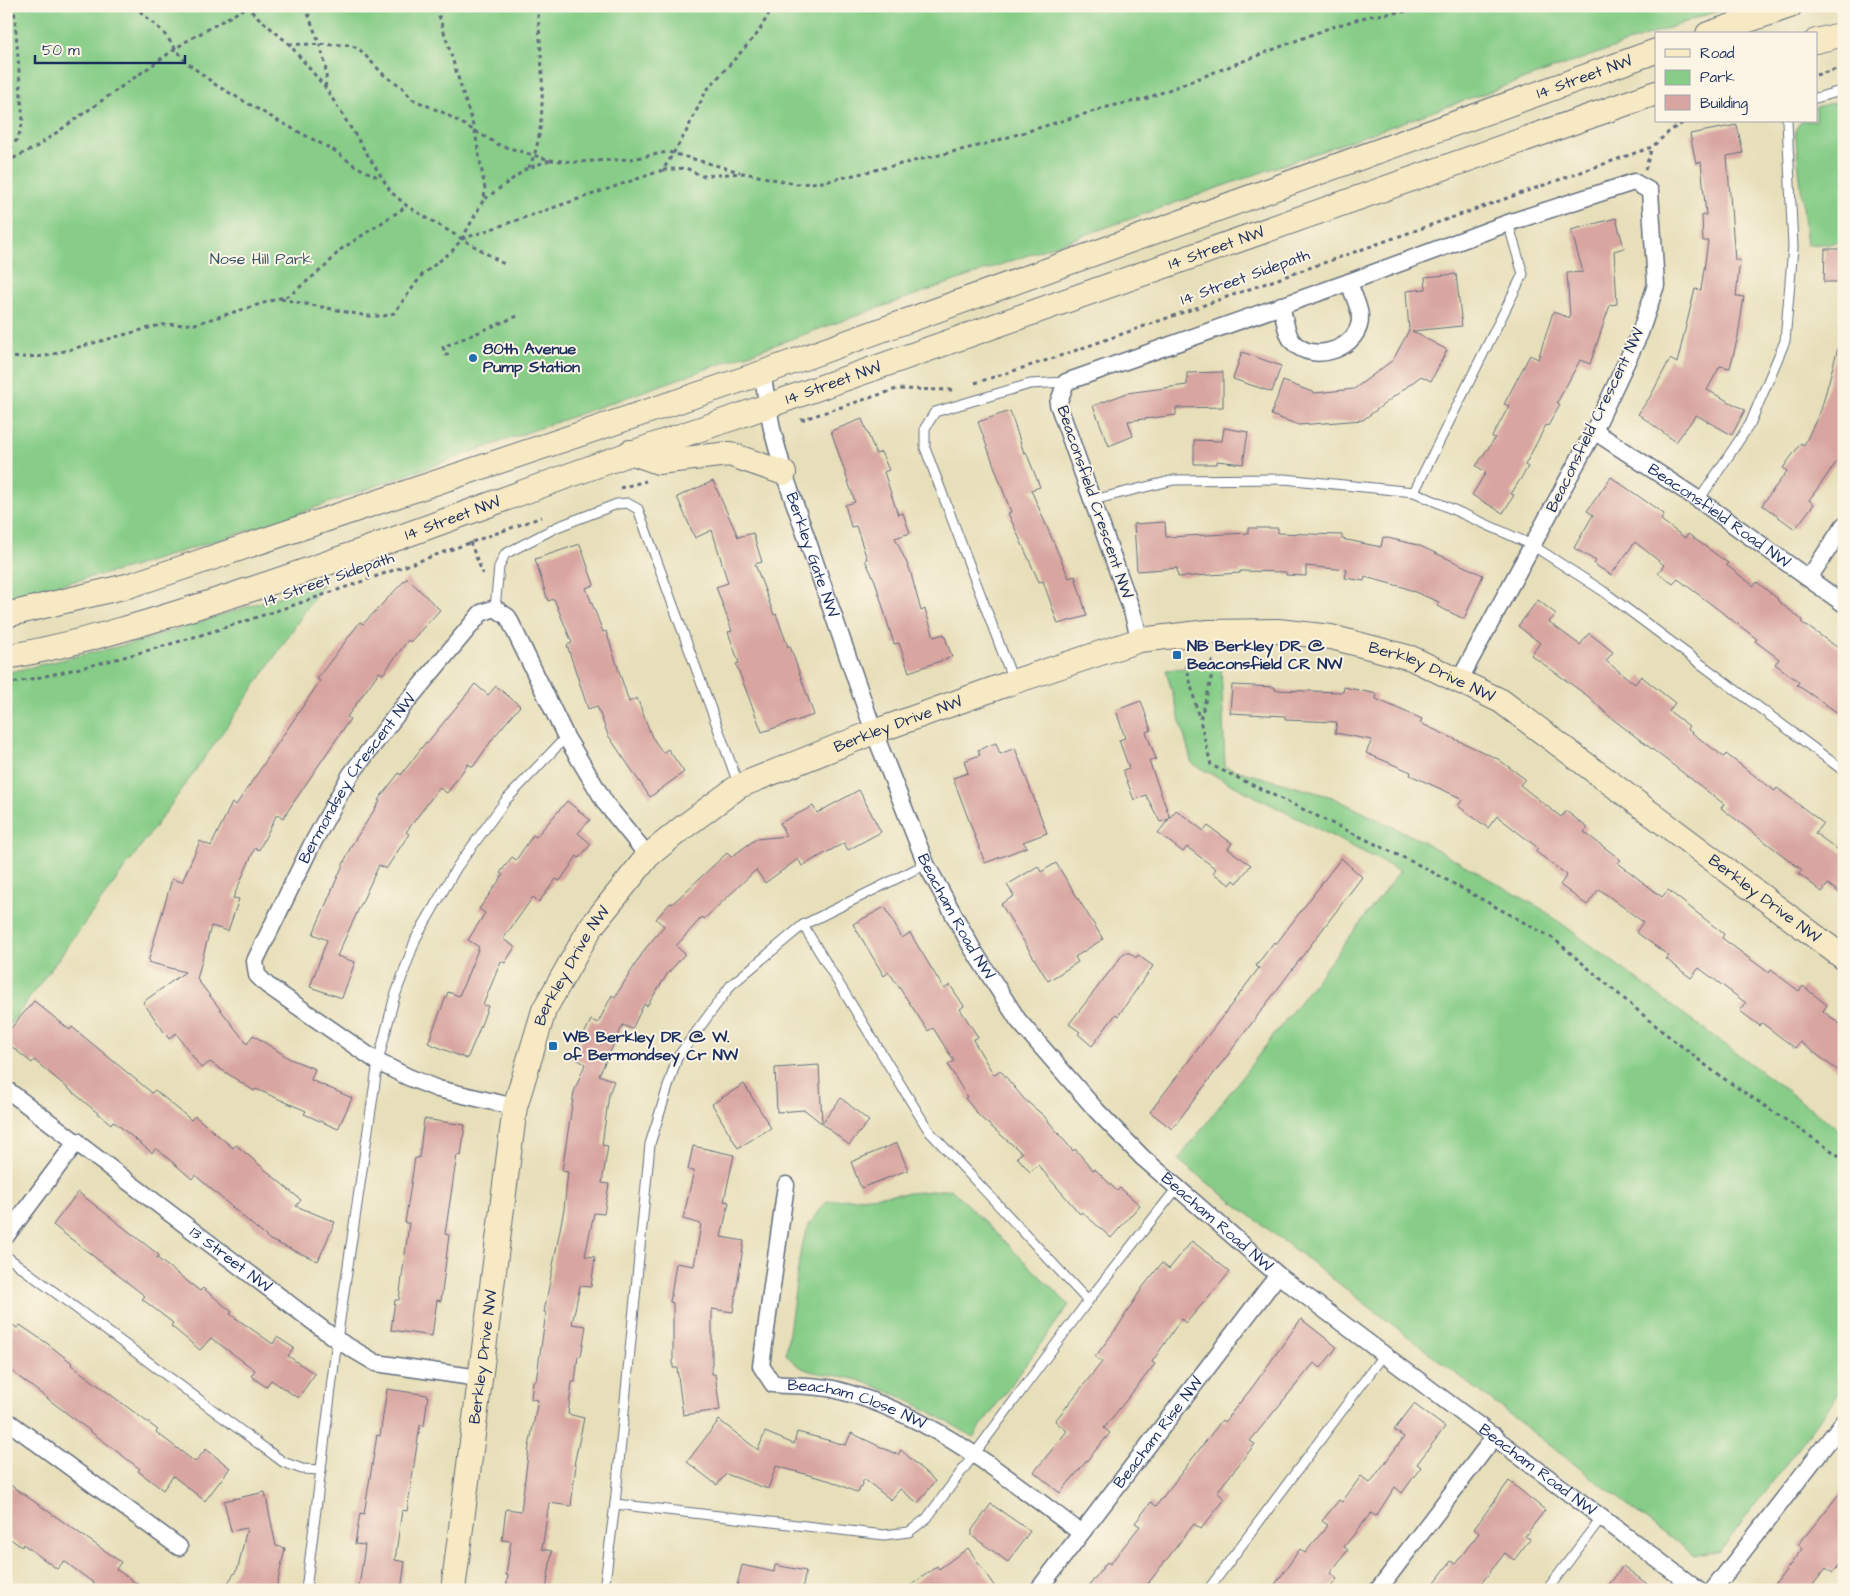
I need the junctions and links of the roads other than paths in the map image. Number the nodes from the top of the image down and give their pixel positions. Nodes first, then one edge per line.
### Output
1 (1790, 6) edge
2 (1714, 32) edge
3 (1844, 34) edge
4 (1818, 40) edge
5 (1655, 51) edge
6 (1844, 90) edge
7 (1655, 93) edge
8 (1818, 97) edge
9 (1787, 122) edge
10 (1508, 223) junction
11 (1349, 282) junction
12 (1282, 305) junction
13 (762, 373) junction
14 (1066, 382) junction
15 (767, 405) junction
16 (1594, 431) junction
17 (630, 452) junction
18 (784, 474) junction
19 (1414, 492) junction
20 (1093, 500) junction
21 (1699, 500) junction
22 (1844, 524) edge
23 (1532, 545) junction
24 (1809, 578) junction
25 (1844, 604) edge
26 (495, 608) junction
27 (6, 614) edge
28 (1140, 640) junction
29 (6, 657) edge
30 (1460, 680) junction
31 (1013, 682) junction
32 (874, 732) junction
33 (566, 737) junction
34 (1844, 771) edge
35 (739, 786) junction
36 (648, 856) junction
37 (926, 864) junction
38 (803, 925) junction
39 (1844, 958) edge
40 (378, 1062) junction
41 (6, 1088) edge
42 (515, 1106) junction
43 (77, 1141) junction
44 (786, 1185) dead end
45 (1177, 1188) junction
46 (6, 1236) edge
47 (6, 1256) edge
48 (1278, 1275) junction
49 (1088, 1301) junction
50 (338, 1340) junction
51 (1385, 1353) junction
52 (480, 1378) junction
53 (6, 1420) edge
54 (1844, 1421) edge
55 (1495, 1436) junction
56 (975, 1454) junction
57 (321, 1470) junction
58 (615, 1504) junction
59 (1600, 1518) junction
60 (1081, 1533) junction
61 (179, 1548) dead end
62 (306, 1590) edge
63 (453, 1590) edge
64 (604, 1590) edge
65 (1038, 1590) edge
66 (1208, 1590) edge
67 (1378, 1590) edge
68 (1548, 1590) edge
69 (1698, 1590) edge
70 (1713, 1590) edge

1 - 2 main road
3 - 4 main road
5 - 13 main road, 14 Street NW
6 - 8 lane
7 - 15 main road, 14 Street NW
9 - 21 lane
10 - 11 street, Beaconsfield Crescent NW
10 - 16 street, Beaconsfield Crescent NW
10 - 19 lane
11 - 12 street, Beaconsfield Crescent NW
11 - 12 street
12 - 14 street, Beaconsfield Crescent NW
13 - 15 street, Berkley Gate NW
13 - 27 main road, 14 Street NW
14 - 20 street, Beaconsfield Crescent NW
14 - 31 lane
15 - 17 main road, 14 Street NW
15 - 18 street, Berkley Gate NW
16 - 21 street, Beaconsfield Road NW
16 - 23 street, Beaconsfield Crescent NW
17 - 18 main road
17 - 29 main road, 14 Street NW
18 - 32 street, Berkley Gate NW
19 - 20 lane
19 - 23 lane
20 - 28 street, Beaconsfield Crescent NW
21 - 24 street, Beaconsfield Road NW
22 - 24 street
23 - 30 street, Beaconsfield Crescent NW
23 - 34 lane
24 - 25 street, Beaconsfield Road NW
26 - 33 street
26 - 35 lane
26 - 40 street, Bermondsey Crescent NW
28 - 30 main road, Berkley Drive NW
28 - 31 main road, Berkley Drive NW
30 - 39 main road, Berkley Drive NW
31 - 32 main road, Berkley Drive NW
32 - 35 main road, Berkley Drive NW
32 - 37 street, Beacham Road NW
33 - 36 street
33 - 40 lane
35 - 36 main road, Berkley Drive NW
36 - 42 main road, Berkley Drive NW
37 - 38 lane
37 - 45 street, Beacham Road NW
38 - 49 lane
38 - 58 lane
40 - 42 street, Bermondsey Crescent NW
40 - 50 lane
41 - 43 street, 13 Street NW
42 - 52 main road, Berkley Drive NW
43 - 46 street
43 - 50 street, 13 Street NW
44 - 56 street, Beacham Close NW
45 - 48 street, Beacham Road NW
45 - 49 lane
47 - 57 lane
48 - 51 street, Beacham Road NW
48 - 60 street, Beacham Rise NW
49 - 56 lane
50 - 52 street, 13 Street NW
50 - 57 lane
51 - 55 street, Beacham Road NW
51 - 66 lane
52 - 63 main road, Berkley Drive NW
53 - 61 street
54 - 70 street
55 - 59 street, Beacham Road NW
55 - 67 street
56 - 58 lane
56 - 60 street, Beacham Close NW
57 - 62 lane
58 - 64 lane
59 - 68 lane
59 - 69 street, Beacham Road NW
60 - 65 street, Beacham Rise NW

